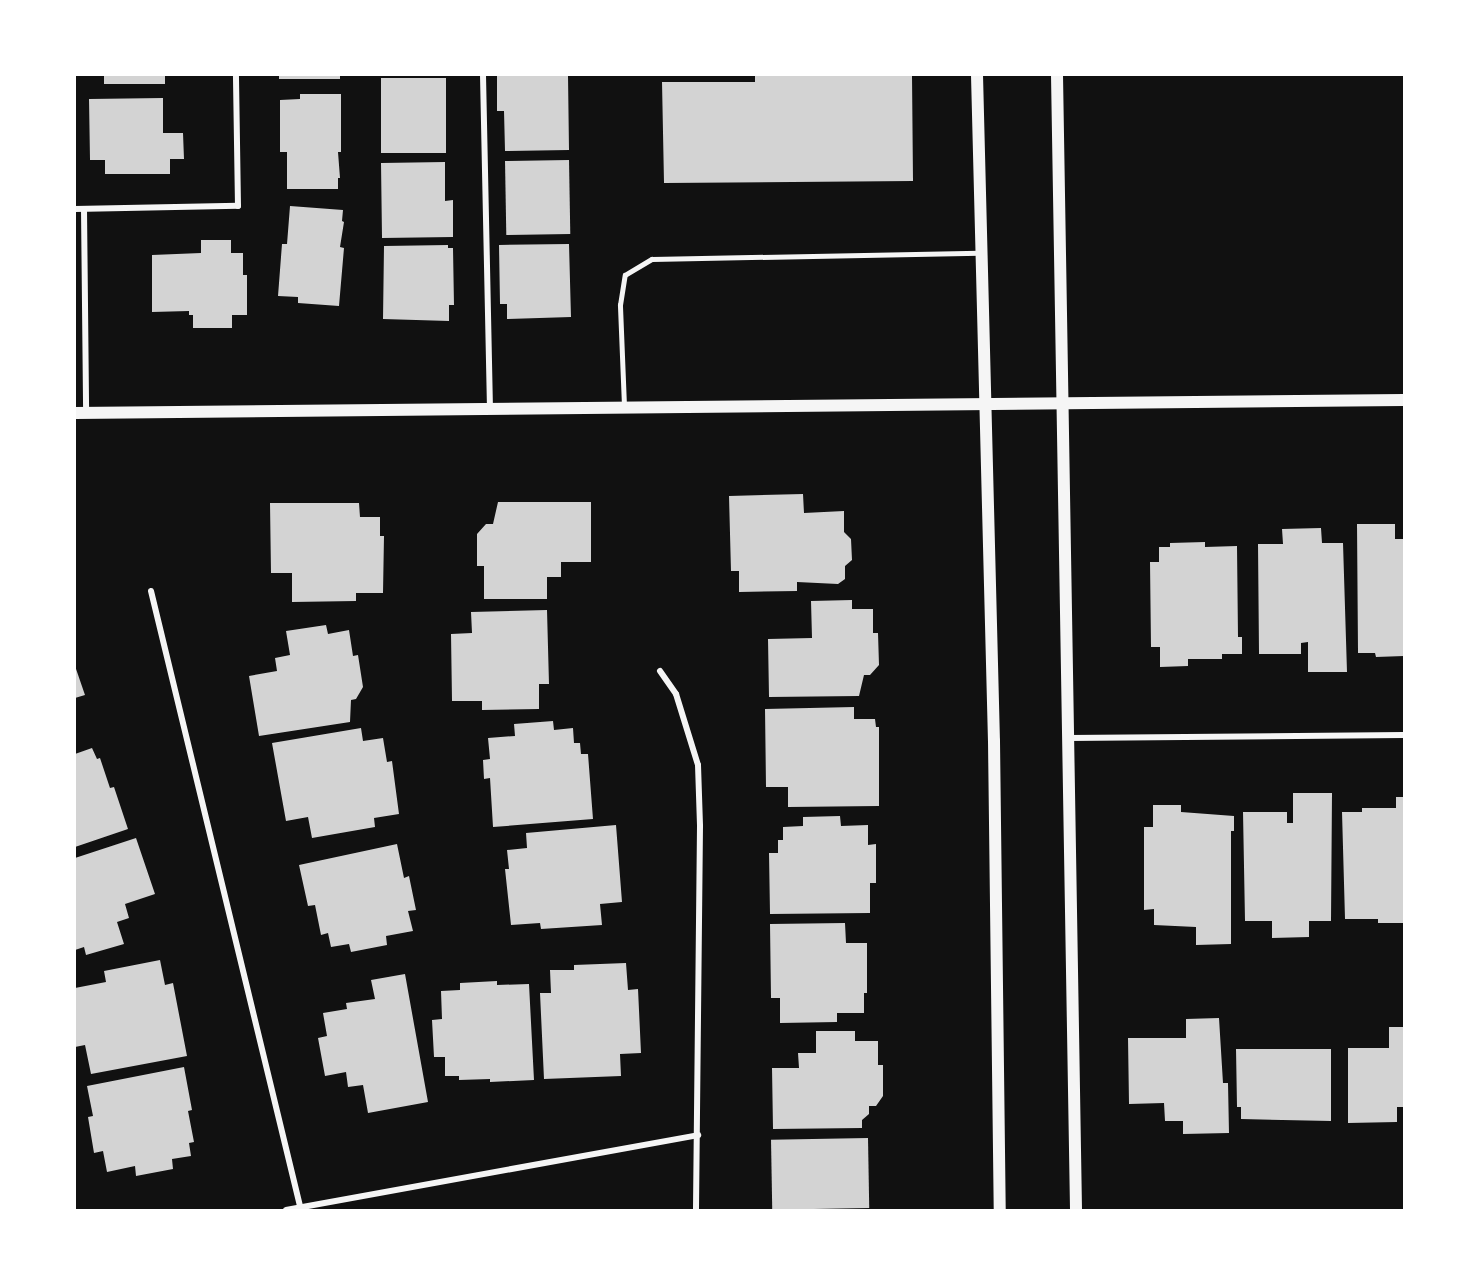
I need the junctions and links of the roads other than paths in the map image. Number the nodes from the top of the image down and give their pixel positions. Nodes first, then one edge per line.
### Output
1 (236, 75) edge
2 (483, 75) edge
3 (977, 75) edge
4 (1057, 75) edge
5 (75, 209) edge
6 (84, 209) junction
7 (984, 253) junction
8 (1404, 400) edge
9 (1063, 402) junction
10 (986, 403) junction
11 (624, 409) junction
12 (490, 411) junction
13 (80, 413) edge
14 (151, 591) dead end
15 (660, 671) dead end
16 (1404, 735) edge
17 (1066, 738) junction
18 (698, 1135) junction
19 (300, 1206) junction
20 (286, 1210) edge
21 (696, 1210) edge
22 (1000, 1210) edge
23 (1076, 1210) edge

1 - 6 street
2 - 12 street
3 - 7 main road
4 - 9 main road
5 - 6 street
6 - 13 street
7 - 10 main road
7 - 11 lane
8 - 9 main road
9 - 10 main road
9 - 17 main road
10 - 11 main road
10 - 22 main road
11 - 12 main road
12 - 13 main road
14 - 19 street
15 - 18 street
16 - 17 street
17 - 23 main road
18 - 19 street
18 - 21 street
19 - 20 street

